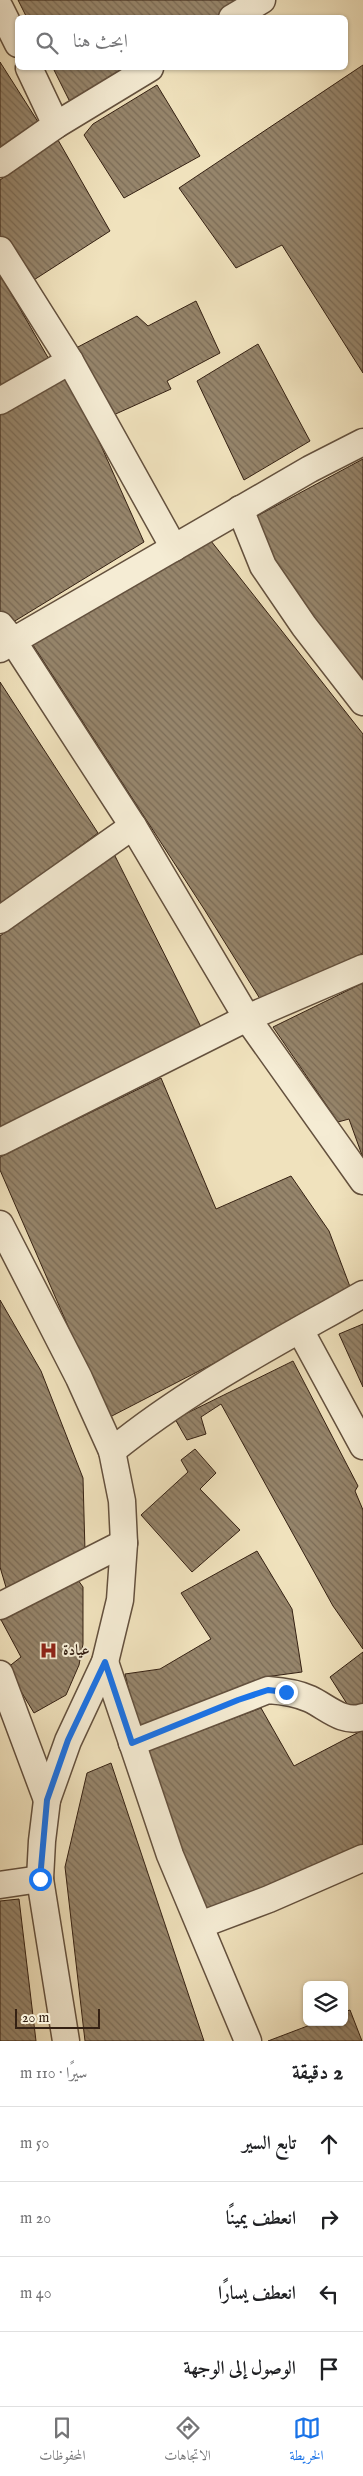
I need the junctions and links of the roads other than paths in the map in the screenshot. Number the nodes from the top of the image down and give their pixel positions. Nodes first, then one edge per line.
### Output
1 (262, 0) edge
2 (0, 8) edge
3 (237, 15) edge
4 (15, 38) edge
5 (30, 70) edge
6 (147, 70) edge
7 (56, 125) junction
8 (0, 164) edge
9 (0, 250) edge
10 (70, 361) junction
11 (0, 402) edge
12 (363, 442) edge
13 (240, 509) junction
14 (174, 548) junction
15 (4, 638) edge
16 (363, 702) edge
17 (133, 826) junction
18 (0, 920) edge
19 (363, 968) edge
20 (247, 1018) junction
21 (0, 1142) edge
22 (363, 1181) edge
23 (0, 1224) edge
24 (363, 1294) edge
25 (300, 1330) junction
26 (363, 1446) edge
27 (112, 1450) junction
28 (124, 1543) junction
29 (0, 1606) edge
30 (105, 1662) junction
31 (0, 1674) edge
32 (363, 1717) edge
33 (132, 1743) junction
34 (47, 1800) junction
35 (363, 1858) edge
36 (40, 1879) junction
37 (0, 1885) edge
38 (200, 1925) junction
39 (66, 2041) edge
40 (248, 2041) edge

1 - 3 street
2 - 4 street
5 - 7 street
6 - 7 street
7 - 8 street
9 - 10 street
10 - 11 street
10 - 14 street
12 - 13 street
13 - 14 street
13 - 16 street
14 - 15 street
15 - 17 street
17 - 18 street
17 - 20 street
19 - 20 street
20 - 21 street
20 - 22 street
23 - 27 street
24 - 25 street
25 - 26 street
25 - 27 street
27 - 28 street
28 - 29 street
28 - 30 street
30 - 33 street
30 - 34 street
31 - 34 street
32 - 33 street
33 - 38 street
34 - 36 street
35 - 38 street
36 - 37 street
36 - 39 street
38 - 40 street

